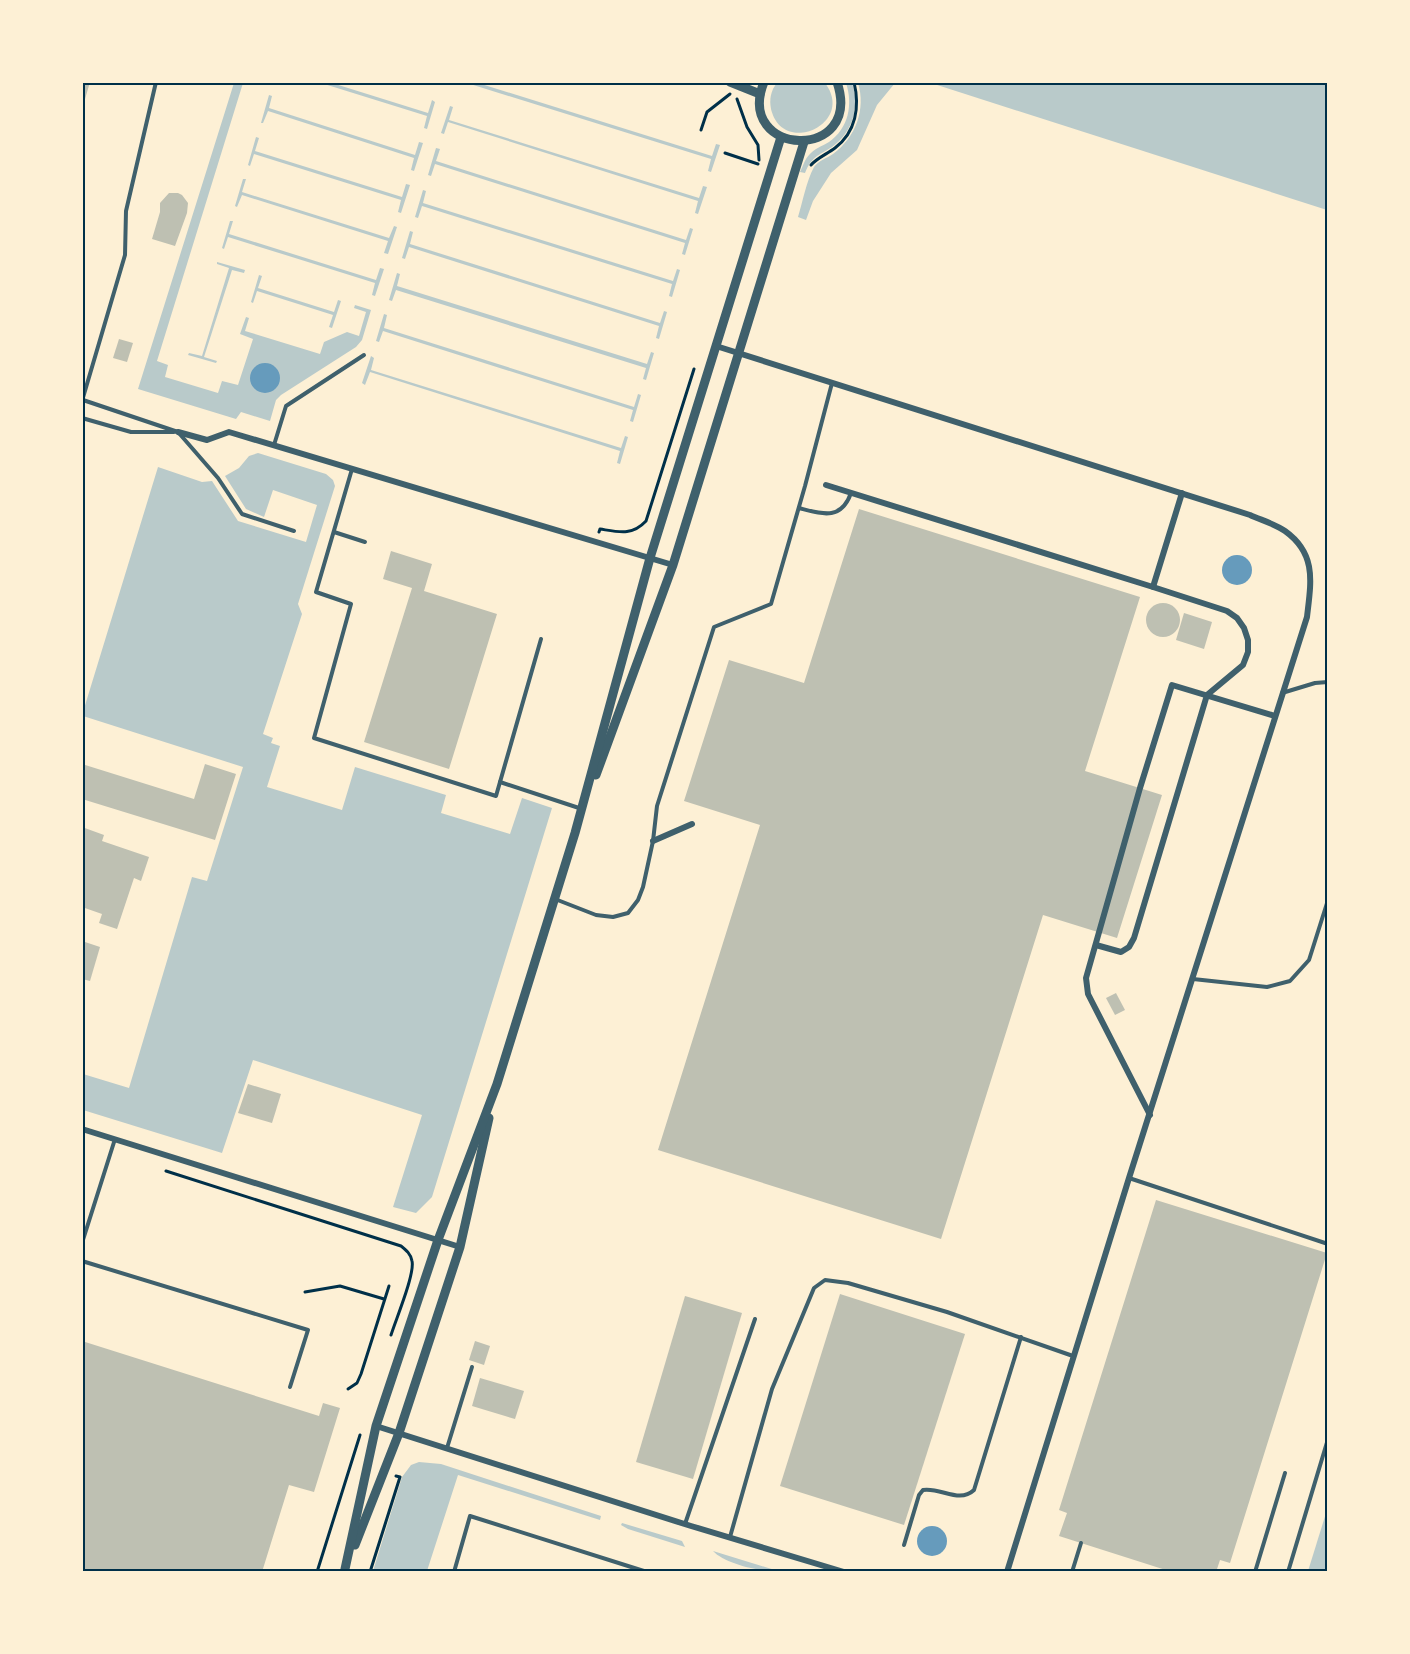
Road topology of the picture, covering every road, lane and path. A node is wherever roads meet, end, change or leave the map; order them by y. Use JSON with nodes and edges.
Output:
{"nodes":[{"id":1,"x":156,"y":82,"type":"edge"},
{"id":2,"x":730,"y":82,"type":"edge"},
{"id":3,"x":764,"y":82,"type":"edge"},
{"id":4,"x":837,"y":82,"type":"edge"},
{"id":5,"x":854,"y":82,"type":"edge"},
{"id":6,"x":760,"y":94,"type":"junction"},
{"id":7,"x":701,"y":130,"type":"dead end"},
{"id":8,"x":781,"y":137,"type":"junction"},
{"id":9,"x":804,"y":142,"type":"junction"},
{"id":10,"x":725,"y":153,"type":"dead end"},
{"id":11,"x":808,"y":170,"type":"dead end"},
{"id":12,"x":716,"y":346,"type":"junction"},
{"id":13,"x":738,"y":353,"type":"junction"},
{"id":14,"x":364,"y":355,"type":"dead end"},
{"id":15,"x":695,"y":364,"type":"dead end"},
{"id":16,"x":832,"y":382,"type":"junction"},
{"id":17,"x":83,"y":401,"type":"edge"},
{"id":18,"x":82,"y":418,"type":"edge"},
{"id":19,"x":178,"y":432,"type":"junction"},
{"id":20,"x":274,"y":446,"type":"junction"},
{"id":21,"x":352,"y":469,"type":"junction"},
{"id":22,"x":826,"y":485,"type":"dead end"},
{"id":23,"x":851,"y":493,"type":"junction"},
{"id":24,"x":1182,"y":493,"type":"junction"},
{"id":25,"x":799,"y":508,"type":"junction"},
{"id":26,"x":294,"y":531,"type":"dead end"},
{"id":27,"x":334,"y":532,"type":"junction"},
{"id":28,"x":365,"y":542,"type":"dead end"},
{"id":29,"x":596,"y":542,"type":"junction"},
{"id":30,"x":650,"y":558,"type":"junction"},
{"id":31,"x":673,"y":565,"type":"junction"},
{"id":32,"x":1153,"y":587,"type":"junction"},
{"id":33,"x":541,"y":639,"type":"dead end"},
{"id":34,"x":1328,"y":682,"type":"edge"},
{"id":35,"x":1282,"y":693,"type":"junction"},
{"id":36,"x":1207,"y":695,"type":"junction"},
{"id":37,"x":1275,"y":716,"type":"junction"},
{"id":38,"x":500,"y":783,"type":"junction"},
{"id":39,"x":582,"y":809,"type":"junction"},
{"id":40,"x":693,"y":824,"type":"dead end"},
{"id":41,"x":575,"y":833,"type":"junction"},
{"id":42,"x":652,"y":841,"type":"junction"},
{"id":43,"x":555,"y":899,"type":"junction"},
{"id":44,"x":1328,"y":900,"type":"edge"},
{"id":45,"x":1096,"y":945,"type":"junction"},
{"id":46,"x":1192,"y":979,"type":"junction"},
{"id":47,"x":497,"y":1084,"type":"junction"},
{"id":48,"x":1150,"y":1115,"type":"junction"},
{"id":49,"x":82,"y":1129,"type":"edge"},
{"id":50,"x":115,"y":1138,"type":"junction"},
{"id":51,"x":166,"y":1172,"type":"dead end"},
{"id":52,"x":1129,"y":1178,"type":"junction"},
{"id":53,"x":438,"y":1240,"type":"junction"},
{"id":54,"x":82,"y":1243,"type":"edge"},
{"id":55,"x":1328,"y":1244,"type":"edge"},
{"id":56,"x":460,"y":1247,"type":"junction"},
{"id":57,"x":82,"y":1261,"type":"edge"},
{"id":58,"x":389,"y":1286,"type":"dead end"},
{"id":59,"x":407,"y":1286,"type":"dead end"},
{"id":60,"x":305,"y":1292,"type":"dead end"},
{"id":61,"x":384,"y":1299,"type":"junction"},
{"id":62,"x":755,"y":1319,"type":"dead end"},
{"id":63,"x":1021,"y":1337,"type":"junction"},
{"id":64,"x":1073,"y":1356,"type":"junction"},
{"id":65,"x":472,"y":1367,"type":"dead end"},
{"id":66,"x":290,"y":1387,"type":"dead end"},
{"id":67,"x":348,"y":1389,"type":"dead end"},
{"id":68,"x":376,"y":1426,"type":"junction"},
{"id":69,"x":399,"y":1433,"type":"junction"},
{"id":70,"x":1328,"y":1439,"type":"edge"},
{"id":71,"x":447,"y":1448,"type":"junction"},
{"id":72,"x":1285,"y":1473,"type":"dead end"},
{"id":73,"x":400,"y":1477,"type":"dead end"},
{"id":74,"x":685,"y":1524,"type":"junction"},
{"id":75,"x":730,"y":1537,"type":"junction"},
{"id":76,"x":1081,"y":1543,"type":"dead end"},
{"id":77,"x":904,"y":1545,"type":"dead end"},
{"id":78,"x":345,"y":1570,"type":"edge"},
{"id":79,"x":370,"y":1572,"type":"edge"},
{"id":80,"x":454,"y":1572,"type":"edge"},
{"id":81,"x":647,"y":1572,"type":"edge"},
{"id":82,"x":844,"y":1572,"type":"edge"},
{"id":83,"x":1006,"y":1572,"type":"edge"},
{"id":84,"x":1072,"y":1572,"type":"edge"},
{"id":85,"x":1255,"y":1572,"type":"edge"},
{"id":86,"x":1288,"y":1572,"type":"edge"}],
"edges":[{"from":1,"to":17,"type":"lane"},
{"from":2,"to":6,"type":"street"},
{"from":3,"to":6,"type":"street"},
{"from":4,"to":9,"type":"street"},
{"from":5,"to":11,"type":"path"},
{"from":6,"to":8,"type":"street"},
{"from":7,"to":10,"type":"path"},
{"from":8,"to":9,"type":"street"},
{"from":8,"to":12,"type":"street"},
{"from":9,"to":13,"type":"street"},
{"from":12,"to":13,"type":"street"},
{"from":12,"to":30,"type":"street"},
{"from":13,"to":16,"type":"street"},
{"from":13,"to":31,"type":"street"},
{"from":14,"to":20,"type":"lane"},
{"from":15,"to":29,"type":"path"},
{"from":16,"to":24,"type":"street"},
{"from":16,"to":25,"type":"lane"},
{"from":17,"to":19,"type":"lane"},
{"from":18,"to":19,"type":"lane"},
{"from":19,"to":20,"type":"street"},
{"from":19,"to":26,"type":"lane"},
{"from":20,"to":21,"type":"street"},
{"from":21,"to":27,"type":"lane"},
{"from":21,"to":29,"type":"street"},
{"from":22,"to":23,"type":"street"},
{"from":23,"to":25,"type":"lane"},
{"from":23,"to":32,"type":"street"},
{"from":24,"to":32,"type":"street"},
{"from":24,"to":35,"type":"street"},
{"from":25,"to":42,"type":"lane"},
{"from":27,"to":28,"type":"lane"},
{"from":27,"to":38,"type":"lane"},
{"from":29,"to":30,"type":"street"},
{"from":30,"to":31,"type":"street"},
{"from":30,"to":39,"type":"street"},
{"from":31,"to":41,"type":"street"},
{"from":32,"to":36,"type":"street"},
{"from":33,"to":38,"type":"lane"},
{"from":34,"to":35,"type":"lane"},
{"from":35,"to":37,"type":"street"},
{"from":36,"to":37,"type":"street"},
{"from":36,"to":45,"type":"street"},
{"from":36,"to":45,"type":"street"},
{"from":37,"to":46,"type":"street"},
{"from":38,"to":39,"type":"lane"},
{"from":39,"to":41,"type":"street"},
{"from":40,"to":42,"type":"street"},
{"from":41,"to":43,"type":"street"},
{"from":42,"to":43,"type":"lane"},
{"from":43,"to":47,"type":"street"},
{"from":44,"to":46,"type":"lane"},
{"from":45,"to":48,"type":"street"},
{"from":46,"to":48,"type":"street"},
{"from":47,"to":53,"type":"street"},
{"from":47,"to":56,"type":"street"},
{"from":48,"to":52,"type":"street"},
{"from":49,"to":50,"type":"street"},
{"from":50,"to":53,"type":"street"},
{"from":50,"to":54,"type":"lane"},
{"from":51,"to":59,"type":"path"},
{"from":52,"to":55,"type":"lane"},
{"from":52,"to":64,"type":"street"},
{"from":53,"to":56,"type":"street"},
{"from":53,"to":68,"type":"street"},
{"from":56,"to":69,"type":"street"},
{"from":57,"to":66,"type":"lane"},
{"from":58,"to":61,"type":"path"},
{"from":60,"to":61,"type":"path"},
{"from":61,"to":67,"type":"path"},
{"from":62,"to":74,"type":"lane"},
{"from":63,"to":64,"type":"lane"},
{"from":63,"to":75,"type":"lane"},
{"from":63,"to":77,"type":"lane"},
{"from":64,"to":83,"type":"street"},
{"from":65,"to":71,"type":"lane"},
{"from":68,"to":69,"type":"street"},
{"from":68,"to":78,"type":"street"},
{"from":69,"to":71,"type":"street"},
{"from":69,"to":78,"type":"street"},
{"from":70,"to":86,"type":"lane"},
{"from":71,"to":74,"type":"street"},
{"from":72,"to":85,"type":"lane"},
{"from":73,"to":79,"type":"path"},
{"from":74,"to":75,"type":"street"},
{"from":75,"to":82,"type":"street"},
{"from":76,"to":84,"type":"lane"},
{"from":80,"to":81,"type":"lane"}]}
